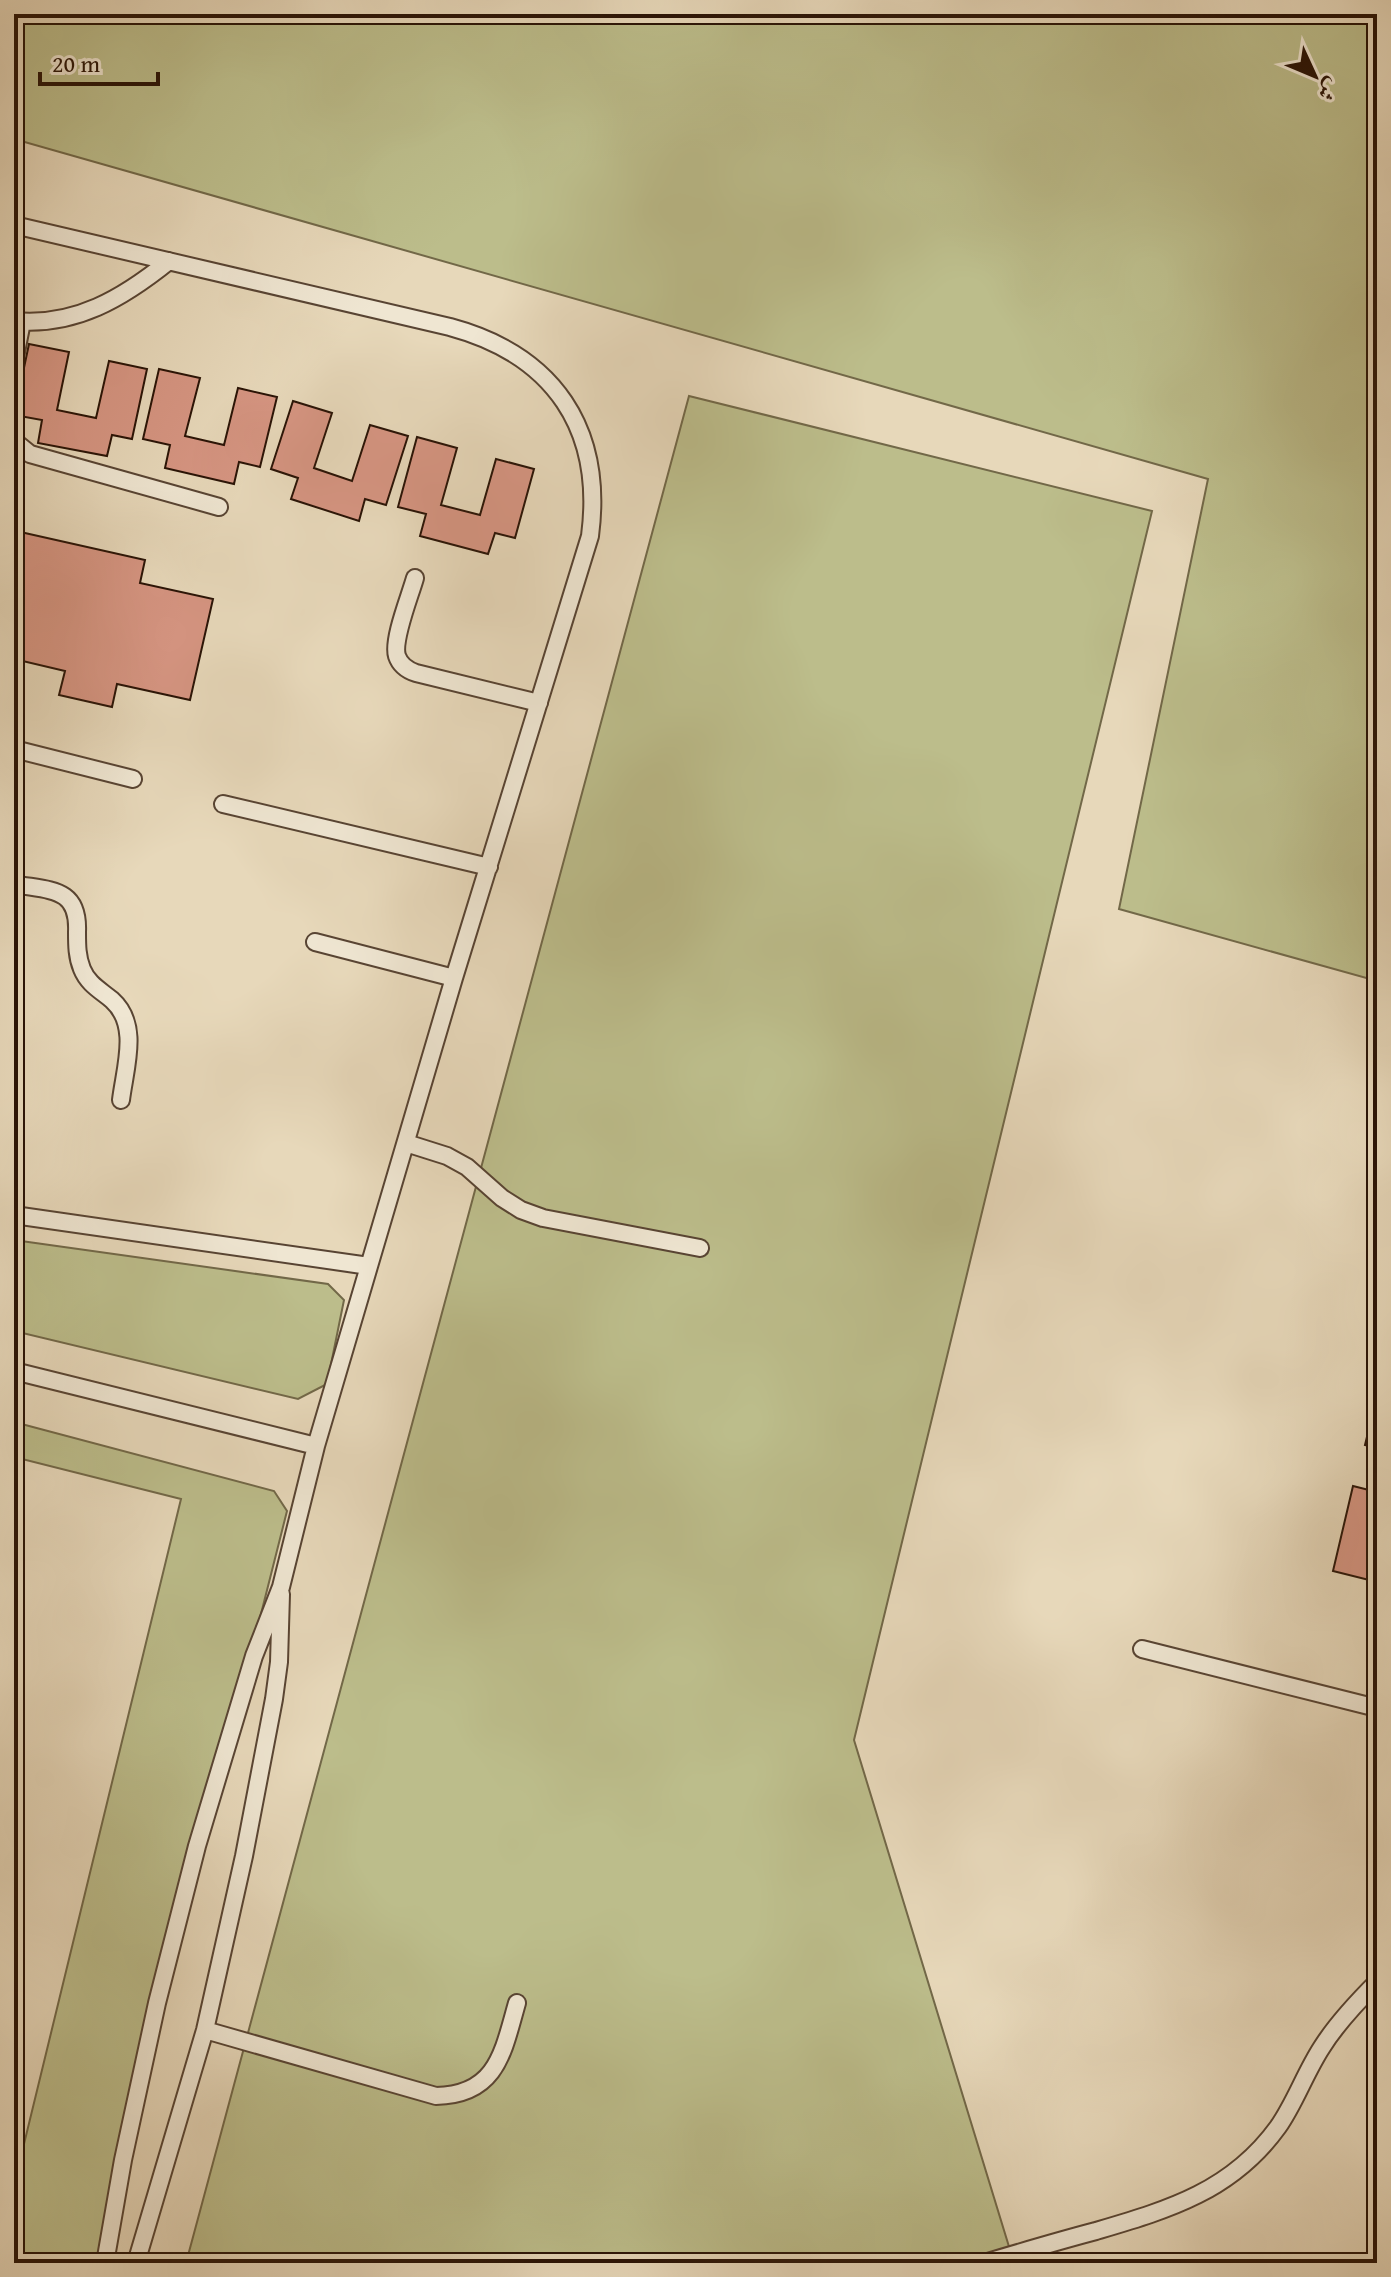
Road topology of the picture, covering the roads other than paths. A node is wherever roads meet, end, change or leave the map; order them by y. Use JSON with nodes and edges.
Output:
{"nodes":[{"id":1,"x":14,"y":225,"type":"edge"},
{"id":2,"x":169,"y":261,"type":"junction"},
{"id":3,"x":18,"y":322,"type":"edge"},
{"id":4,"x":14,"y":362,"type":"edge"},
{"id":5,"x":14,"y":441,"type":"edge"},
{"id":6,"x":219,"y":507,"type":"dead end"},
{"id":7,"x":415,"y":578,"type":"dead end"},
{"id":8,"x":539,"y":703,"type":"junction"},
{"id":9,"x":14,"y":749,"type":"edge"},
{"id":10,"x":133,"y":779,"type":"dead end"},
{"id":11,"x":223,"y":804,"type":"dead end"},
{"id":12,"x":489,"y":867,"type":"junction"},
{"id":13,"x":14,"y":884,"type":"edge"},
{"id":14,"x":315,"y":942,"type":"dead end"},
{"id":15,"x":454,"y":978,"type":"junction"},
{"id":16,"x":121,"y":1100,"type":"dead end"},
{"id":17,"x":406,"y":1143,"type":"junction"},
{"id":18,"x":14,"y":1215,"type":"edge"},
{"id":19,"x":700,"y":1248,"type":"dead end"},
{"id":20,"x":369,"y":1266,"type":"junction"},
{"id":21,"x":14,"y":1371,"type":"edge"},
{"id":22,"x":316,"y":1446,"type":"junction"},
{"id":23,"x":281,"y":1587,"type":"junction"},
{"id":24,"x":1142,"y":1649,"type":"dead end"},
{"id":25,"x":1377,"y":1708,"type":"edge"},
{"id":26,"x":1377,"y":1982,"type":"edge"},
{"id":27,"x":517,"y":2003,"type":"dead end"},
{"id":28,"x":205,"y":2030,"type":"junction"},
{"id":29,"x":105,"y":2263,"type":"edge"},
{"id":30,"x":136,"y":2263,"type":"edge"},
{"id":31,"x":984,"y":2263,"type":"edge"}],
"edges":[{"from":1,"to":2,"type":"lane"},
{"from":2,"to":3,"type":"lane"},
{"from":2,"to":8,"type":"lane"},
{"from":3,"to":4,"type":"lane"},
{"from":5,"to":6,"type":"lane"},
{"from":7,"to":8,"type":"lane"},
{"from":8,"to":12,"type":"lane"},
{"from":9,"to":10,"type":"lane"},
{"from":11,"to":12,"type":"lane"},
{"from":12,"to":15,"type":"lane"},
{"from":13,"to":16,"type":"lane"},
{"from":14,"to":15,"type":"lane"},
{"from":15,"to":17,"type":"lane"},
{"from":17,"to":19,"type":"lane"},
{"from":17,"to":20,"type":"lane"},
{"from":18,"to":20,"type":"lane"},
{"from":20,"to":22,"type":"lane"},
{"from":21,"to":22,"type":"lane"},
{"from":22,"to":23,"type":"lane"},
{"from":23,"to":28,"type":"lane"},
{"from":23,"to":29,"type":"lane"},
{"from":24,"to":25,"type":"lane"},
{"from":26,"to":31,"type":"lane"},
{"from":27,"to":28,"type":"lane"},
{"from":28,"to":30,"type":"lane"}]}
